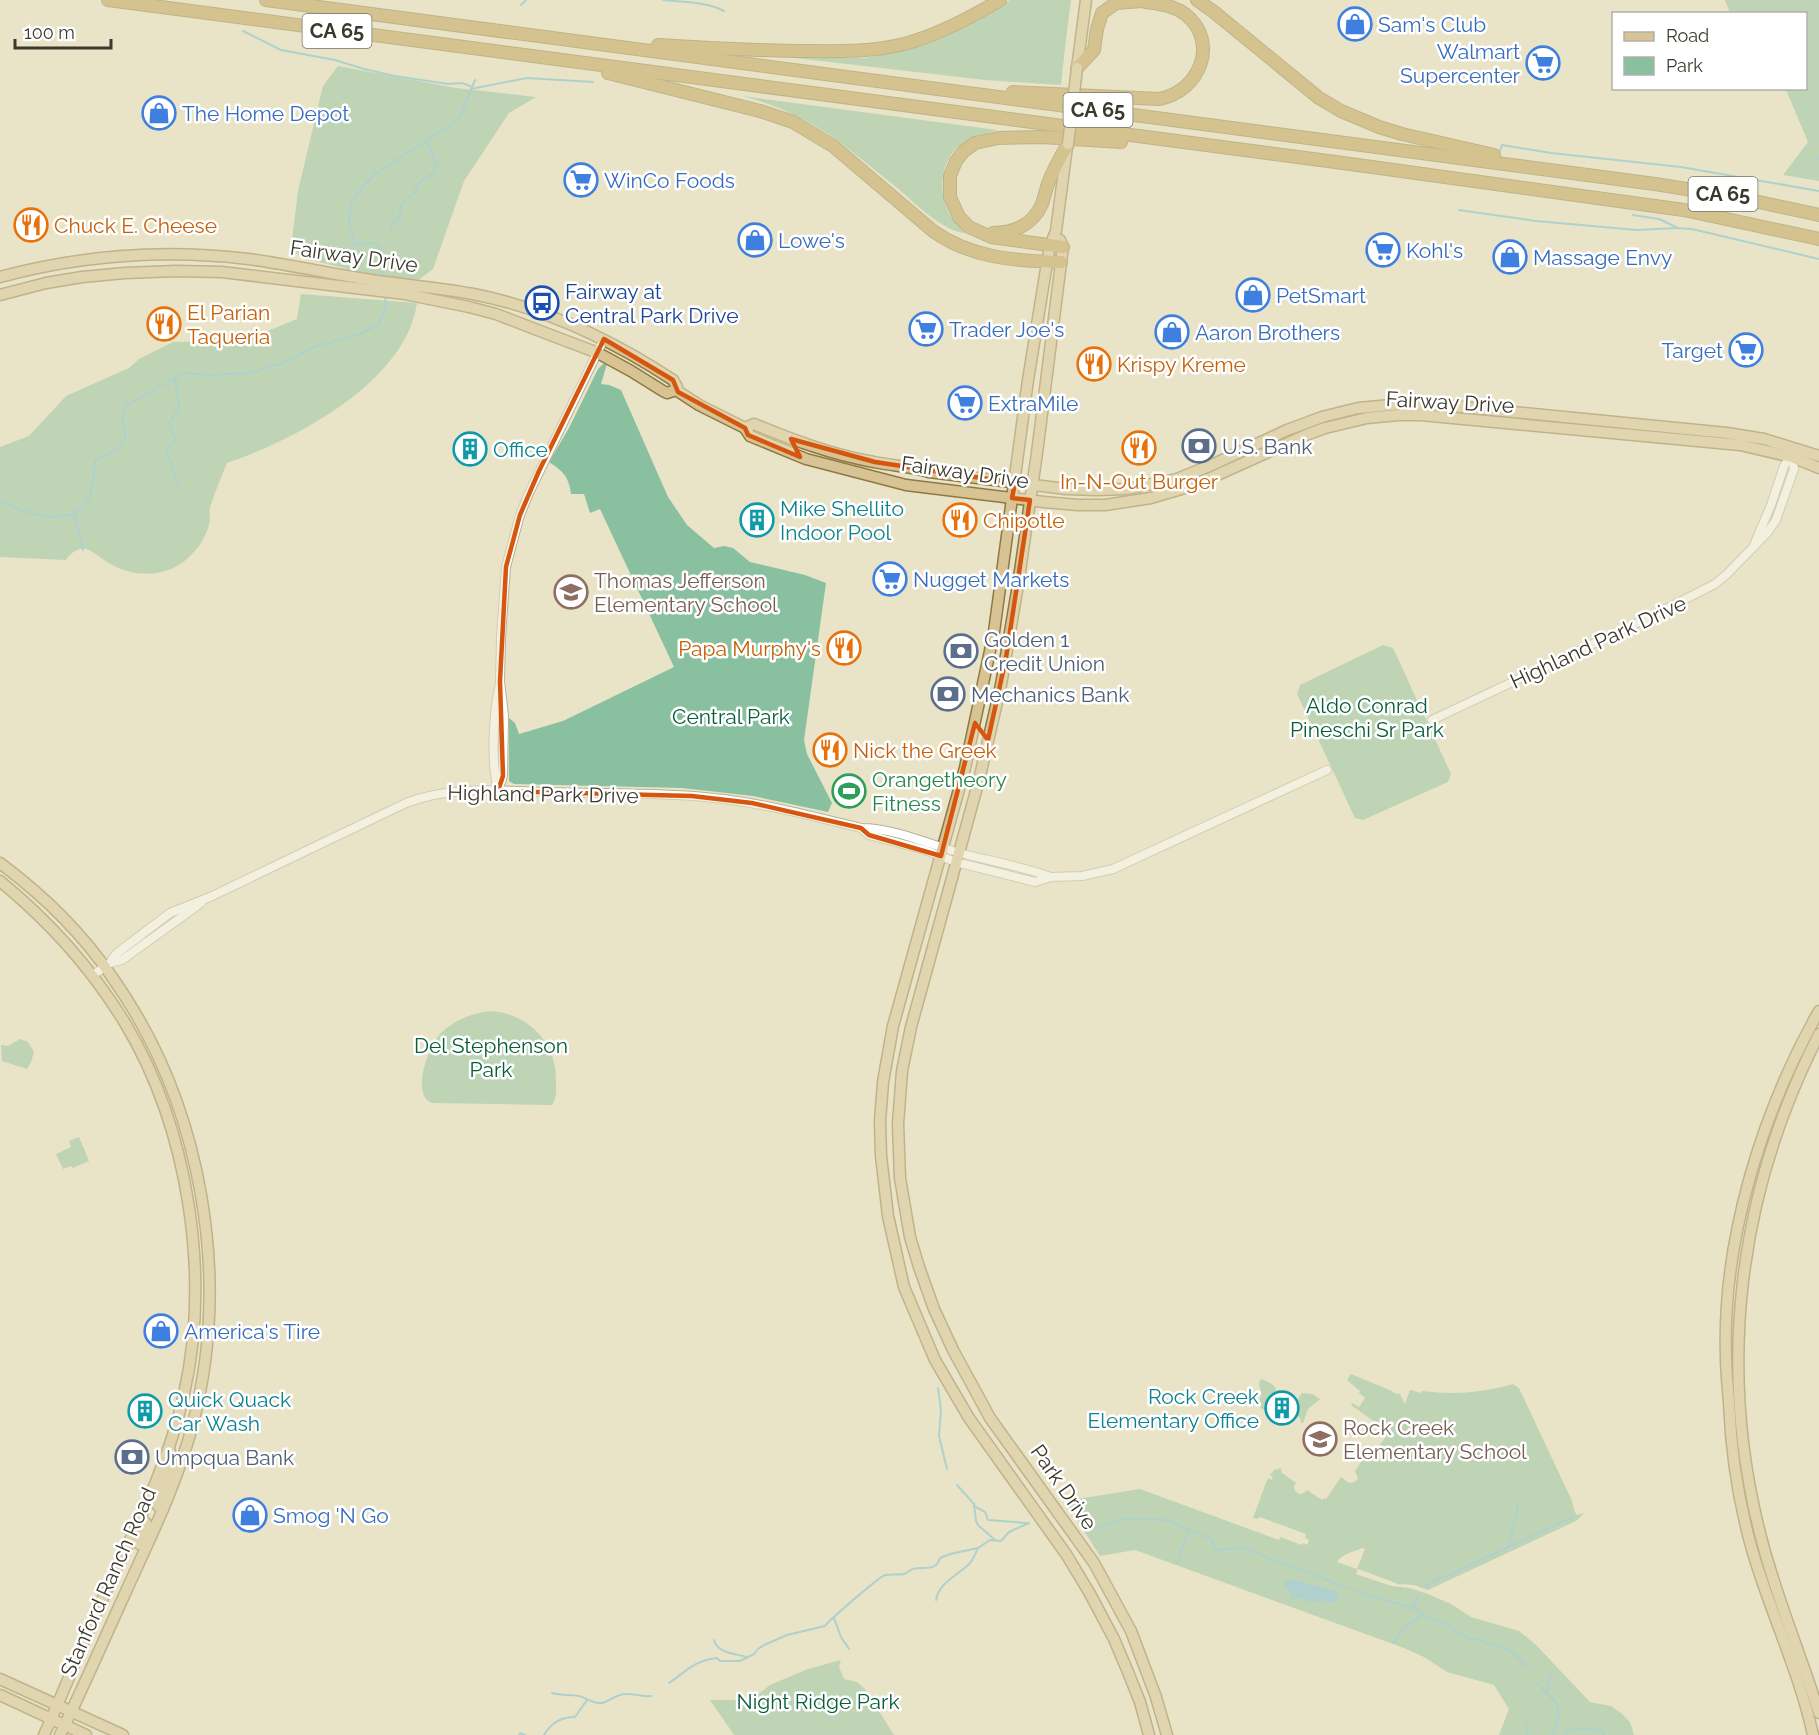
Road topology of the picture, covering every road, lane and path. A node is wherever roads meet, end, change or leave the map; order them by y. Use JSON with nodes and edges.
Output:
{"nodes":[{"id":1,"x":108,"y":0,"type":"edge"},
{"id":2,"x":266,"y":0,"type":"edge"},
{"id":3,"x":990,"y":0,"type":"edge"},
{"id":4,"x":1000,"y":0,"type":"edge"},
{"id":5,"x":1086,"y":0,"type":"edge"},
{"id":6,"x":1197,"y":0,"type":"edge"},
{"id":7,"x":1138,"y":1,"type":"edge"},
{"id":8,"x":960,"y":22,"type":"junction"},
{"id":9,"x":570,"y":41,"type":"junction"},
{"id":10,"x":566,"y":61,"type":"junction"},
{"id":11,"x":1077,"y":68,"type":"junction"},
{"id":12,"x":913,"y":86,"type":"junction"},
{"id":13,"x":1145,"y":138,"type":"junction"},
{"id":14,"x":1068,"y":144,"type":"joint"},
{"id":15,"x":1060,"y":166,"type":"junction"},
{"id":16,"x":1625,"y":180,"type":"junction"},
{"id":17,"x":1819,"y":214,"type":"edge"},
{"id":18,"x":983,"y":234,"type":"junction"},
{"id":19,"x":1819,"y":239,"type":"edge"},
{"id":20,"x":1056,"y":247,"type":"junction"},
{"id":21,"x":1047,"y":262,"type":"junction"},
{"id":22,"x":1060,"y":262,"type":"junction"},
{"id":23,"x":0,"y":277,"type":"edge"},
{"id":24,"x":367,"y":284,"type":"junction"},
{"id":25,"x":405,"y":290,"type":"junction"},
{"id":26,"x":0,"y":295,"type":"edge"},
{"id":27,"x":604,"y":339,"type":"junction"},
{"id":28,"x":598,"y":352,"type":"junction"},
{"id":29,"x":676,"y":390,"type":"junction"},
{"id":30,"x":1669,"y":427,"type":"junction"},
{"id":31,"x":1576,"y":430,"type":"junction"},
{"id":32,"x":747,"y":432,"type":"junction"},
{"id":33,"x":791,"y":439,"type":"junction"},
{"id":34,"x":1793,"y":452,"type":"junction"},
{"id":35,"x":1819,"y":456,"type":"edge"},
{"id":36,"x":830,"y":467,"type":"junction"},
{"id":37,"x":1819,"y":468,"type":"edge"},
{"id":38,"x":1015,"y":483,"type":"junction"},
{"id":39,"x":1032,"y":485,"type":"junction"},
{"id":40,"x":1012,"y":498,"type":"junction"},
{"id":41,"x":1030,"y":500,"type":"junction"},
{"id":42,"x":984,"y":682,"type":"junction"},
{"id":43,"x":1432,"y":720,"type":"dead end"},
{"id":44,"x":988,"y":740,"type":"junction"},
{"id":45,"x":1327,"y":770,"type":"dead end"},
{"id":46,"x":498,"y":791,"type":"junction"},
{"id":47,"x":942,"y":851,"type":"junction"},
{"id":48,"x":957,"y":857,"type":"junction"},
{"id":49,"x":0,"y":863,"type":"edge"},
{"id":50,"x":0,"y":881,"type":"edge"},
{"id":51,"x":107,"y":965,"type":"junction"},
{"id":52,"x":93,"y":975,"type":"junction"},
{"id":53,"x":1819,"y":1011,"type":"edge"},
{"id":54,"x":1819,"y":1034,"type":"edge"},
{"id":55,"x":883,"y":1082,"type":"junction"},
{"id":56,"x":157,"y":1089,"type":"junction"},
{"id":57,"x":899,"y":1102,"type":"junction"},
{"id":58,"x":188,"y":1135,"type":"junction"},
{"id":59,"x":173,"y":1138,"type":"junction"},
{"id":60,"x":195,"y":1164,"type":"junction"},
{"id":61,"x":1751,"y":1196,"type":"junction"},
{"id":62,"x":169,"y":1449,"type":"junction"},
{"id":63,"x":163,"y":1509,"type":"junction"},
{"id":64,"x":140,"y":1518,"type":"junction"},
{"id":65,"x":141,"y":1558,"type":"junction"},
{"id":66,"x":0,"y":1679,"type":"edge"},
{"id":67,"x":0,"y":1695,"type":"edge"},
{"id":68,"x":57,"y":1706,"type":"junction"},
{"id":69,"x":72,"y":1712,"type":"junction"},
{"id":70,"x":1819,"y":1713,"type":"edge"},
{"id":71,"x":51,"y":1719,"type":"junction"},
{"id":72,"x":63,"y":1730,"type":"edge"},
{"id":73,"x":44,"y":1735,"type":"edge"},
{"id":74,"x":86,"y":1735,"type":"edge"},
{"id":75,"x":123,"y":1735,"type":"edge"},
{"id":76,"x":1149,"y":1735,"type":"edge"},
{"id":77,"x":1167,"y":1735,"type":"edge"},
{"id":78,"x":1814,"y":1735,"type":"edge"}],
"edges":[{"from":1,"to":10,"type":"highway","number":"CA 65"},
{"from":2,"to":9,"type":"highway","number":"CA 65"},
{"from":3,"to":8,"type":"highway"},
{"from":4,"to":8,"type":"highway"},
{"from":5,"to":11,"type":"main road"},
{"from":6,"to":16,"type":"highway"},
{"from":7,"to":11,"type":"highway"},
{"from":7,"to":12,"type":"highway"},
{"from":8,"to":9,"type":"highway"},
{"from":9,"to":12,"type":"highway","number":"CA 65"},
{"from":10,"to":13,"type":"highway","number":"CA 65"},
{"from":10,"to":21,"type":"highway"},
{"from":11,"to":14,"type":"main road","bridge":true},
{"from":12,"to":16,"type":"highway","number":"CA 65"},
{"from":13,"to":18,"type":"highway"},
{"from":13,"to":19,"type":"highway","number":"CA 65"},
{"from":14,"to":15,"type":"highway"},
{"from":15,"to":18,"type":"highway"},
{"from":15,"to":20,"type":"main road"},
{"from":16,"to":17,"type":"highway","number":"CA 65"},
{"from":18,"to":20,"type":"highway"},
{"from":20,"to":21,"type":"main road","name":"Park Drive"},
{"from":20,"to":22,"type":"main road"},
{"from":21,"to":22,"type":"highway"},
{"from":21,"to":38,"type":"main road","name":"Park Drive"},
{"from":22,"to":39,"type":"main road"},
{"from":23,"to":24,"type":"main road","name":"Fairway Drive"},
{"from":24,"to":25,"type":"main road","name":"Fairway Drive"},
{"from":24,"to":26,"type":"main road","name":"Fairway Drive"},
{"from":25,"to":27,"type":"main road","name":"Fairway Drive"},
{"from":25,"to":28,"type":"main road","name":"Fairway Drive"},
{"from":27,"to":28,"type":"street"},
{"from":27,"to":29,"type":"main road","name":"Fairway Drive"},
{"from":28,"to":29,"type":"main road","name":"Fairway Drive"},
{"from":28,"to":46,"type":"street"},
{"from":29,"to":32,"type":"main road","name":"Fairway Drive"},
{"from":30,"to":31,"type":"main road"},
{"from":30,"to":34,"type":"main road","name":"Fairway Drive"},
{"from":30,"to":39,"type":"main road","name":"Fairway Drive"},
{"from":31,"to":34,"type":"main road","name":"Fairway Drive"},
{"from":31,"to":41,"type":"main road","name":"Fairway Drive"},
{"from":32,"to":33,"type":"main road","name":"Fairway Drive"},
{"from":32,"to":36,"type":"main road","name":"Fairway Drive"},
{"from":33,"to":36,"type":"main road"},
{"from":33,"to":38,"type":"main road","name":"Fairway Drive"},
{"from":34,"to":35,"type":"main road","name":"Fairway Drive"},
{"from":34,"to":37,"type":"main road","name":"Fairway Drive"},
{"from":34,"to":43,"type":"street","name":"Highland Park Drive"},
{"from":36,"to":40,"type":"main road","name":"Fairway Drive"},
{"from":38,"to":39,"type":"main road","name":"Fairway Drive"},
{"from":38,"to":40,"type":"main road","name":"Park Drive"},
{"from":39,"to":41,"type":"main road"},
{"from":40,"to":41,"type":"main road","name":"Fairway Drive"},
{"from":40,"to":42,"type":"main road","name":"Park Drive"},
{"from":41,"to":44,"type":"main road"},
{"from":42,"to":44,"type":"main road"},
{"from":42,"to":47,"type":"main road","name":"Park Drive"},
{"from":44,"to":48,"type":"main road","name":"Park Drive"},
{"from":45,"to":48,"type":"street","name":"Highland Park Drive"},
{"from":46,"to":47,"type":"street","name":"Highland Park Drive"},
{"from":46,"to":51,"type":"street","name":"Highland Park Drive"},
{"from":47,"to":48,"type":"street","name":"Highland Park Drive"},
{"from":47,"to":55,"type":"main road","name":"Park Drive"},
{"from":48,"to":57,"type":"main road","name":"Park Drive"},
{"from":49,"to":51,"type":"main road","name":"Stanford Ranch Road"},
{"from":50,"to":52,"type":"main road","name":"Stanford Ranch Road"},
{"from":51,"to":52,"type":"street","name":"Highland Park Drive"},
{"from":51,"to":58,"type":"main road","name":"Stanford Ranch Road"},
{"from":52,"to":56,"type":"main road","name":"Stanford Ranch Road"},
{"from":53,"to":61,"type":"main road"},
{"from":54,"to":61,"type":"main road"},
{"from":55,"to":57,"type":"main road"},
{"from":55,"to":76,"type":"main road","name":"Park Drive"},
{"from":56,"to":58,"type":"main road"},
{"from":56,"to":59,"type":"main road","name":"Stanford Ranch Road"},
{"from":57,"to":77,"type":"main road","name":"Park Drive"},
{"from":58,"to":60,"type":"main road","name":"Stanford Ranch Road"},
{"from":59,"to":60,"type":"main road"},
{"from":59,"to":62,"type":"main road","name":"Stanford Ranch Road"},
{"from":60,"to":63,"type":"main road","name":"Stanford Ranch Road"},
{"from":61,"to":70,"type":"main road"},
{"from":61,"to":78,"type":"main road"},
{"from":62,"to":63,"type":"main road"},
{"from":62,"to":64,"type":"main road","name":"Stanford Ranch Road"},
{"from":63,"to":65,"type":"main road","name":"Stanford Ranch Road"},
{"from":64,"to":65,"type":"main road"},
{"from":64,"to":68,"type":"main road","name":"Stanford Ranch Road"},
{"from":65,"to":69,"type":"main road","name":"Stanford Ranch Road"},
{"from":66,"to":68,"type":"main road"},
{"from":67,"to":71,"type":"main road"},
{"from":68,"to":69,"type":"main road"},
{"from":68,"to":71,"type":"main road","name":"Stanford Ranch Road"},
{"from":69,"to":72,"type":"main road","name":"Stanford Ranch Road"},
{"from":69,"to":75,"type":"main road"},
{"from":71,"to":72,"type":"main road"},
{"from":71,"to":73,"type":"main road","name":"Stanford Ranch Road"},
{"from":72,"to":74,"type":"main road"}]}
